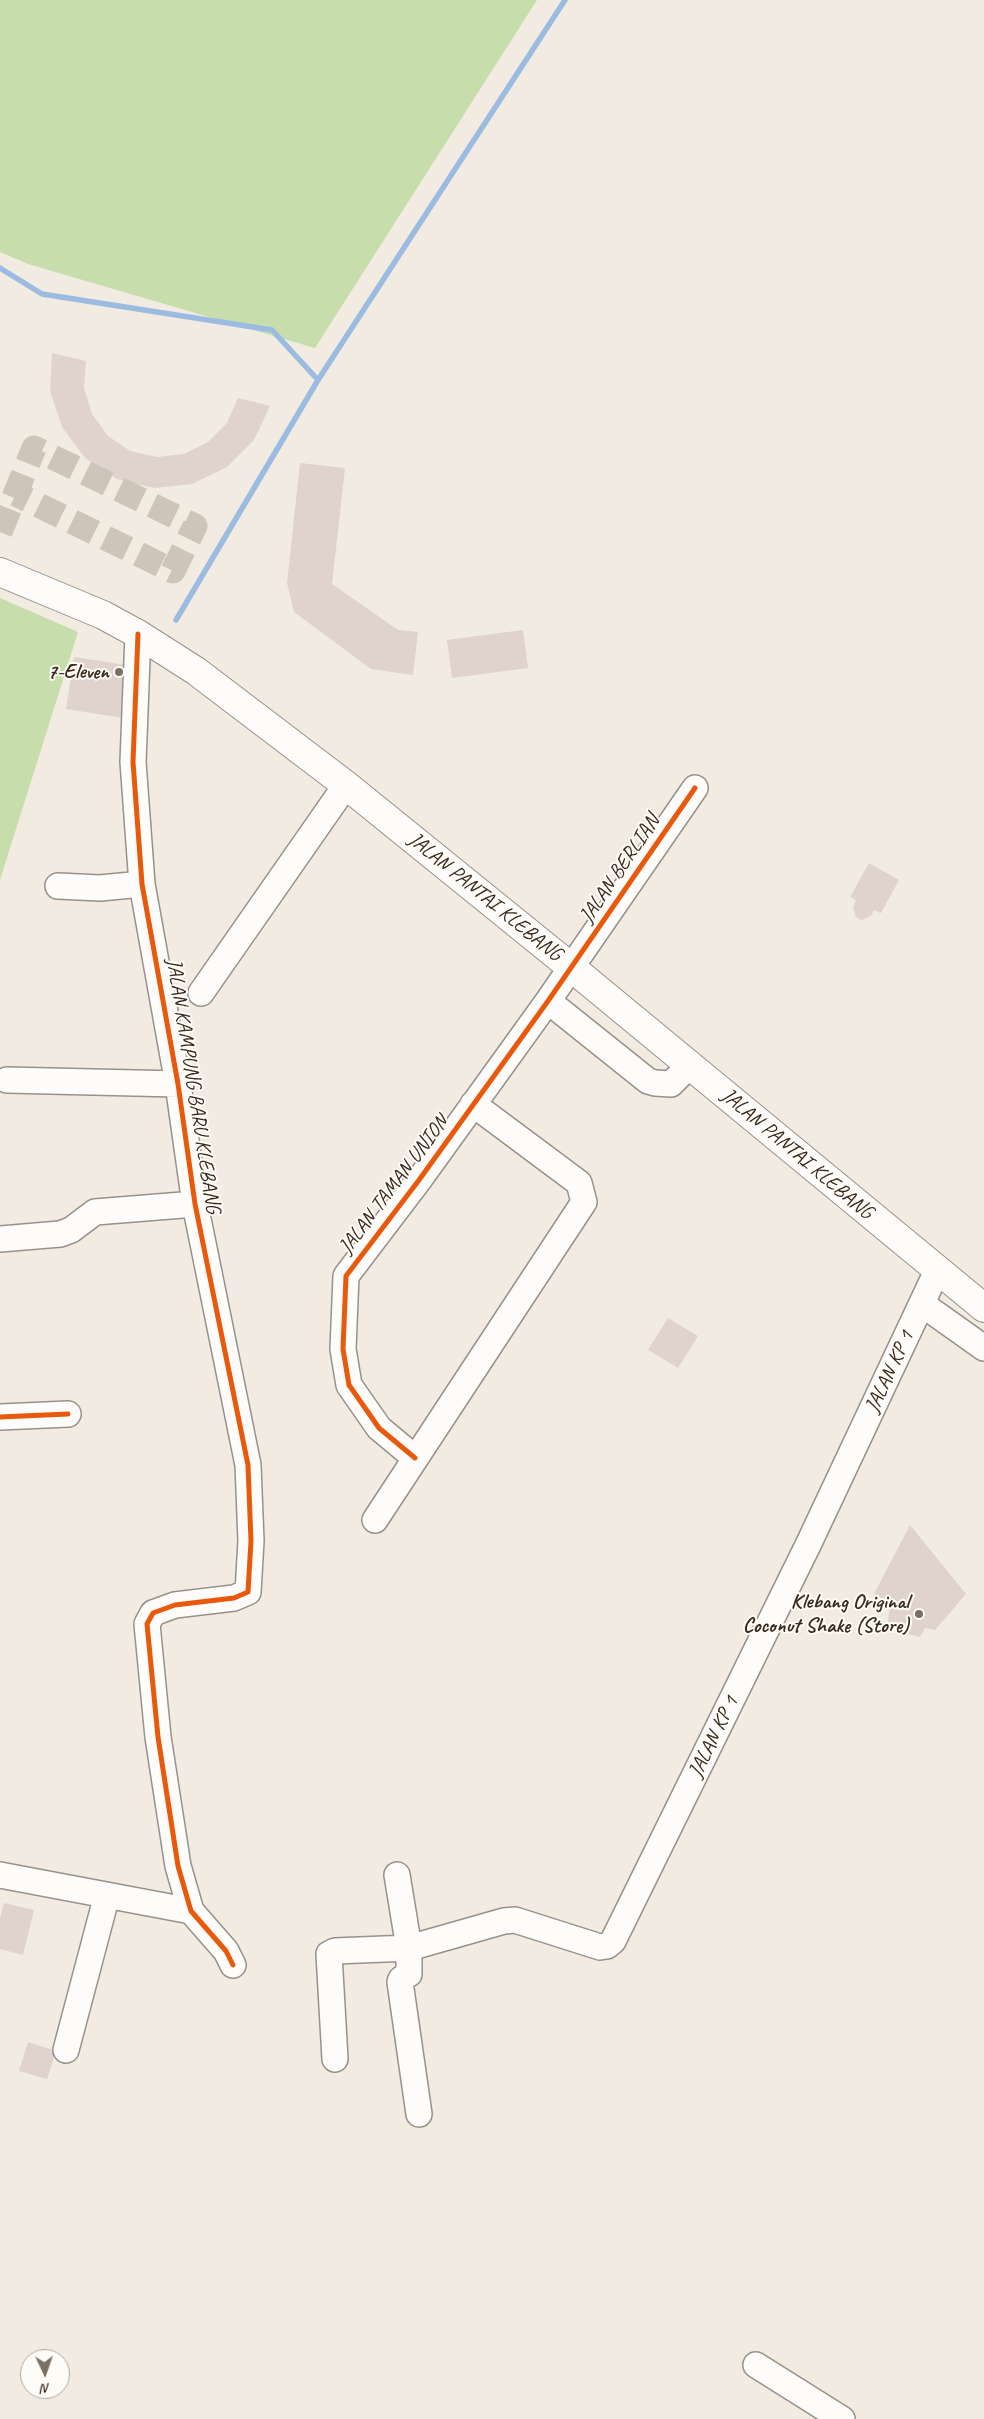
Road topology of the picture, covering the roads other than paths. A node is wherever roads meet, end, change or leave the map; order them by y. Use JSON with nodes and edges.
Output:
{"nodes":[{"id":1,"x":0,"y":572,"type":"edge"},
{"id":2,"x":138,"y":634,"type":"junction"},
{"id":3,"x":346,"y":785,"type":"junction"},
{"id":4,"x":695,"y":788,"type":"dead end"},
{"id":5,"x":142,"y":884,"type":"junction"},
{"id":6,"x":58,"y":886,"type":"dead end"},
{"id":7,"x":572,"y":968,"type":"junction"},
{"id":8,"x":201,"y":993,"type":"dead end"},
{"id":9,"x":548,"y":1002,"type":"junction"},
{"id":10,"x":690,"y":1065,"type":"junction"},
{"id":11,"x":7,"y":1080,"type":"dead end"},
{"id":12,"x":178,"y":1084,"type":"junction"},
{"id":13,"x":473,"y":1104,"type":"junction"},
{"id":14,"x":195,"y":1204,"type":"junction"},
{"id":15,"x":0,"y":1239,"type":"edge"},
{"id":16,"x":937,"y":1271,"type":"junction"},
{"id":17,"x":922,"y":1304,"type":"junction"},
{"id":18,"x":984,"y":1308,"type":"edge"},
{"id":19,"x":984,"y":1348,"type":"edge"},
{"id":20,"x":68,"y":1414,"type":"dead end"},
{"id":21,"x":0,"y":1417,"type":"edge"},
{"id":22,"x":414,"y":1458,"type":"junction"},
{"id":23,"x":375,"y":1520,"type":"dead end"},
{"id":24,"x":0,"y":1875,"type":"edge"},
{"id":25,"x":397,"y":1875,"type":"dead end"},
{"id":26,"x":107,"y":1895,"type":"junction"},
{"id":27,"x":191,"y":1911,"type":"junction"},
{"id":28,"x":409,"y":1948,"type":"junction"},
{"id":29,"x":233,"y":1966,"type":"dead end"},
{"id":30,"x":66,"y":2050,"type":"dead end"},
{"id":31,"x":335,"y":2059,"type":"dead end"},
{"id":32,"x":419,"y":2114,"type":"dead end"},
{"id":33,"x":756,"y":2365,"type":"dead end"},
{"id":34,"x":842,"y":2419,"type":"edge"}],
"edges":[{"from":1,"to":2,"type":"highway","name":"JALAN PANTAI KLEBANG"},
{"from":2,"to":3,"type":"highway","name":"JALAN PANTAI KLEBANG"},
{"from":2,"to":5,"type":"street","name":"JALAN KAMPUNG BARU KLEBANG"},
{"from":3,"to":7,"type":"highway","name":"JALAN PANTAI KLEBANG"},
{"from":3,"to":8,"type":"street"},
{"from":4,"to":7,"type":"street","name":"JALAN BERLIAN"},
{"from":5,"to":6,"type":"street"},
{"from":5,"to":12,"type":"street","name":"JALAN KAMPUNG BARU KLEBANG"},
{"from":7,"to":9,"type":"street","name":"JALAN TAMAN UNION"},
{"from":7,"to":10,"type":"highway","name":"JALAN PANTAI KLEBANG"},
{"from":9,"to":10,"type":"street"},
{"from":9,"to":13,"type":"street","name":"JALAN TAMAN UNION"},
{"from":10,"to":16,"type":"highway","name":"JALAN PANTAI KLEBANG"},
{"from":11,"to":12,"type":"street"},
{"from":12,"to":14,"type":"street","name":"JALAN KAMPUNG BARU KLEBANG"},
{"from":13,"to":22,"type":"street","name":"JALAN TAMAN UNION"},
{"from":13,"to":22,"type":"street"},
{"from":14,"to":15,"type":"street"},
{"from":14,"to":27,"type":"street","name":"JALAN KAMPUNG BARU KLEBANG"},
{"from":16,"to":17,"type":"street","name":"JALAN KP 1"},
{"from":16,"to":18,"type":"highway","name":"JALAN PANTAI KLEBANG"},
{"from":17,"to":19,"type":"street"},
{"from":17,"to":28,"type":"street","name":"JALAN KP 1"},
{"from":20,"to":21,"type":"street"},
{"from":22,"to":23,"type":"street"},
{"from":24,"to":26,"type":"street"},
{"from":25,"to":28,"type":"street"},
{"from":26,"to":27,"type":"street"},
{"from":26,"to":30,"type":"street"},
{"from":27,"to":29,"type":"street"},
{"from":28,"to":31,"type":"street","name":"JALAN KP 1"},
{"from":28,"to":32,"type":"street"},
{"from":33,"to":34,"type":"street"}]}
